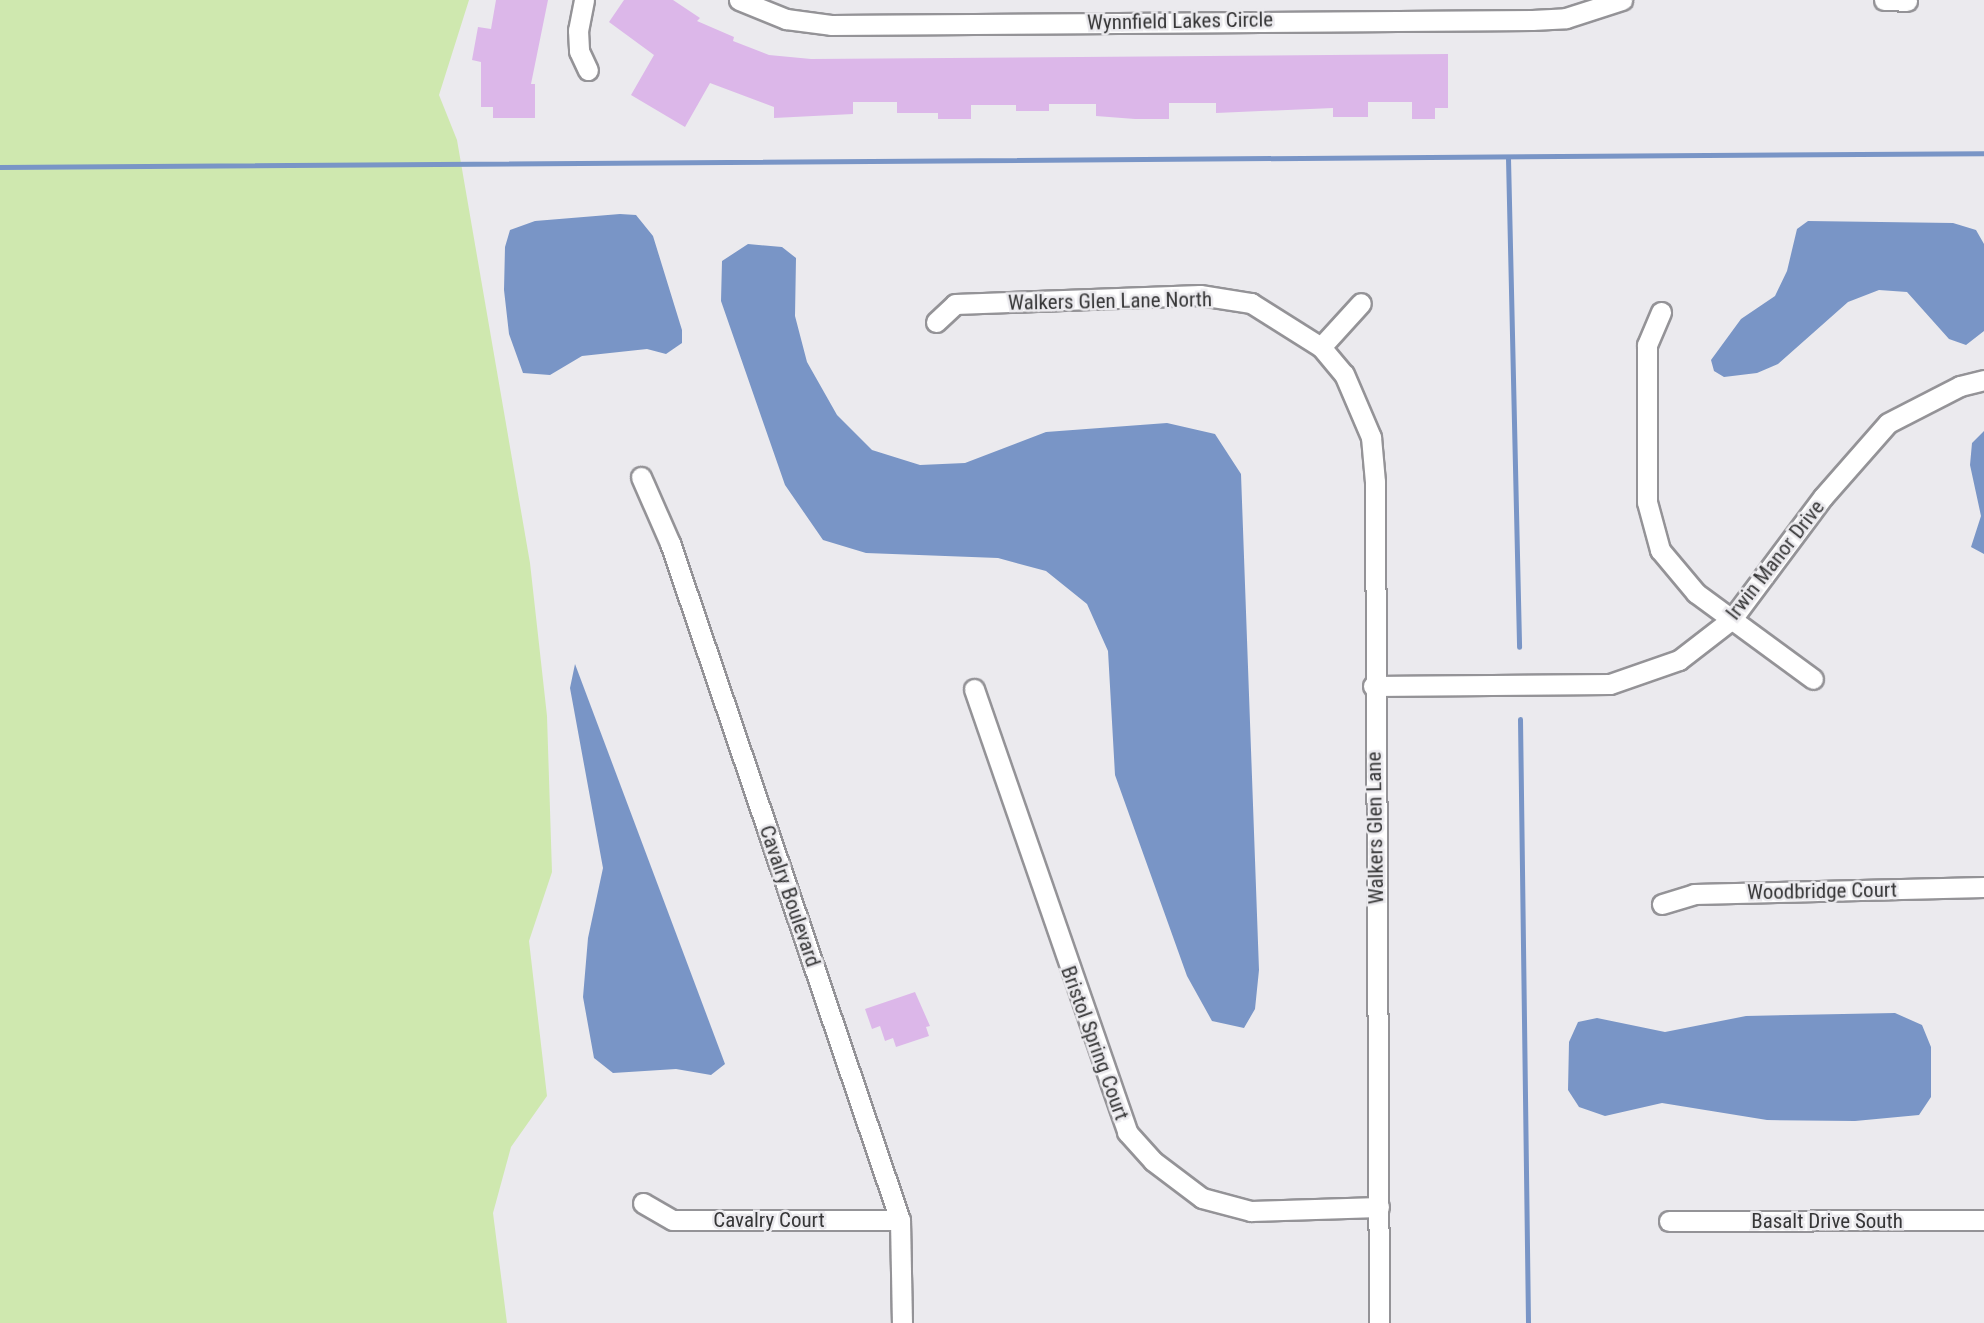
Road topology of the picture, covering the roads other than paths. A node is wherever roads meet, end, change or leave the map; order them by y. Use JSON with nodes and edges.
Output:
{"nodes":[{"id":1,"x":584,"y":0,"type":"edge"},
{"id":2,"x":739,"y":0,"type":"edge"},
{"id":3,"x":1622,"y":0,"type":"edge"},
{"id":4,"x":1884,"y":0,"type":"edge"},
{"id":5,"x":1908,"y":1,"type":"edge"},
{"id":6,"x":1322,"y":9,"type":"edge"},
{"id":7,"x":588,"y":70,"type":"dead end"},
{"id":8,"x":1361,"y":303,"type":"dead end"},
{"id":9,"x":1661,"y":312,"type":"dead end"},
{"id":10,"x":936,"y":322,"type":"dead end"},
{"id":11,"x":1321,"y":347,"type":"junction"},
{"id":12,"x":1984,"y":380,"type":"edge"},
{"id":13,"x":641,"y":477,"type":"dead end"},
{"id":14,"x":1732,"y":619,"type":"junction"},
{"id":15,"x":1813,"y":679,"type":"dead end"},
{"id":16,"x":1373,"y":686,"type":"junction"},
{"id":17,"x":974,"y":689,"type":"dead end"},
{"id":18,"x":1984,"y":887,"type":"edge"},
{"id":19,"x":1662,"y":904,"type":"dead end"},
{"id":20,"x":643,"y":1203,"type":"dead end"},
{"id":21,"x":1379,"y":1208,"type":"junction"},
{"id":22,"x":900,"y":1220,"type":"junction"},
{"id":23,"x":1984,"y":1220,"type":"edge"},
{"id":24,"x":1669,"y":1221,"type":"dead end"},
{"id":25,"x":902,"y":1323,"type":"edge"},
{"id":26,"x":1379,"y":1323,"type":"edge"}],
"edges":[{"from":1,"to":7,"type":"street"},
{"from":2,"to":6,"type":"street","name":"Wynnfield Lakes Circle"},
{"from":3,"to":6,"type":"street","name":"Wynnfield Lakes Circle"},
{"from":4,"to":5,"type":"street"},
{"from":8,"to":11,"type":"street"},
{"from":9,"to":14,"type":"street"},
{"from":10,"to":11,"type":"street","name":"Walkers Glen Lane North"},
{"from":11,"to":16,"type":"street","name":"Walkers Glen Lane"},
{"from":12,"to":14,"type":"street","name":"Irwin Manor Drive"},
{"from":13,"to":22,"type":"street","name":"Cavalry Boulevard"},
{"from":14,"to":15,"type":"street"},
{"from":14,"to":16,"type":"street","name":"Irwin Manor Drive"},
{"from":16,"to":21,"type":"street","name":"Walkers Glen Lane"},
{"from":17,"to":21,"type":"street","name":"Bristol Spring Court"},
{"from":18,"to":19,"type":"street","name":"Woodbridge Court"},
{"from":20,"to":22,"type":"street","name":"Cavalry Court"},
{"from":21,"to":26,"type":"street","name":"Walkers Glen Lane"},
{"from":22,"to":25,"type":"street","name":"Cavalry Boulevard"},
{"from":23,"to":24,"type":"street","name":"Basalt Drive South"}]}
